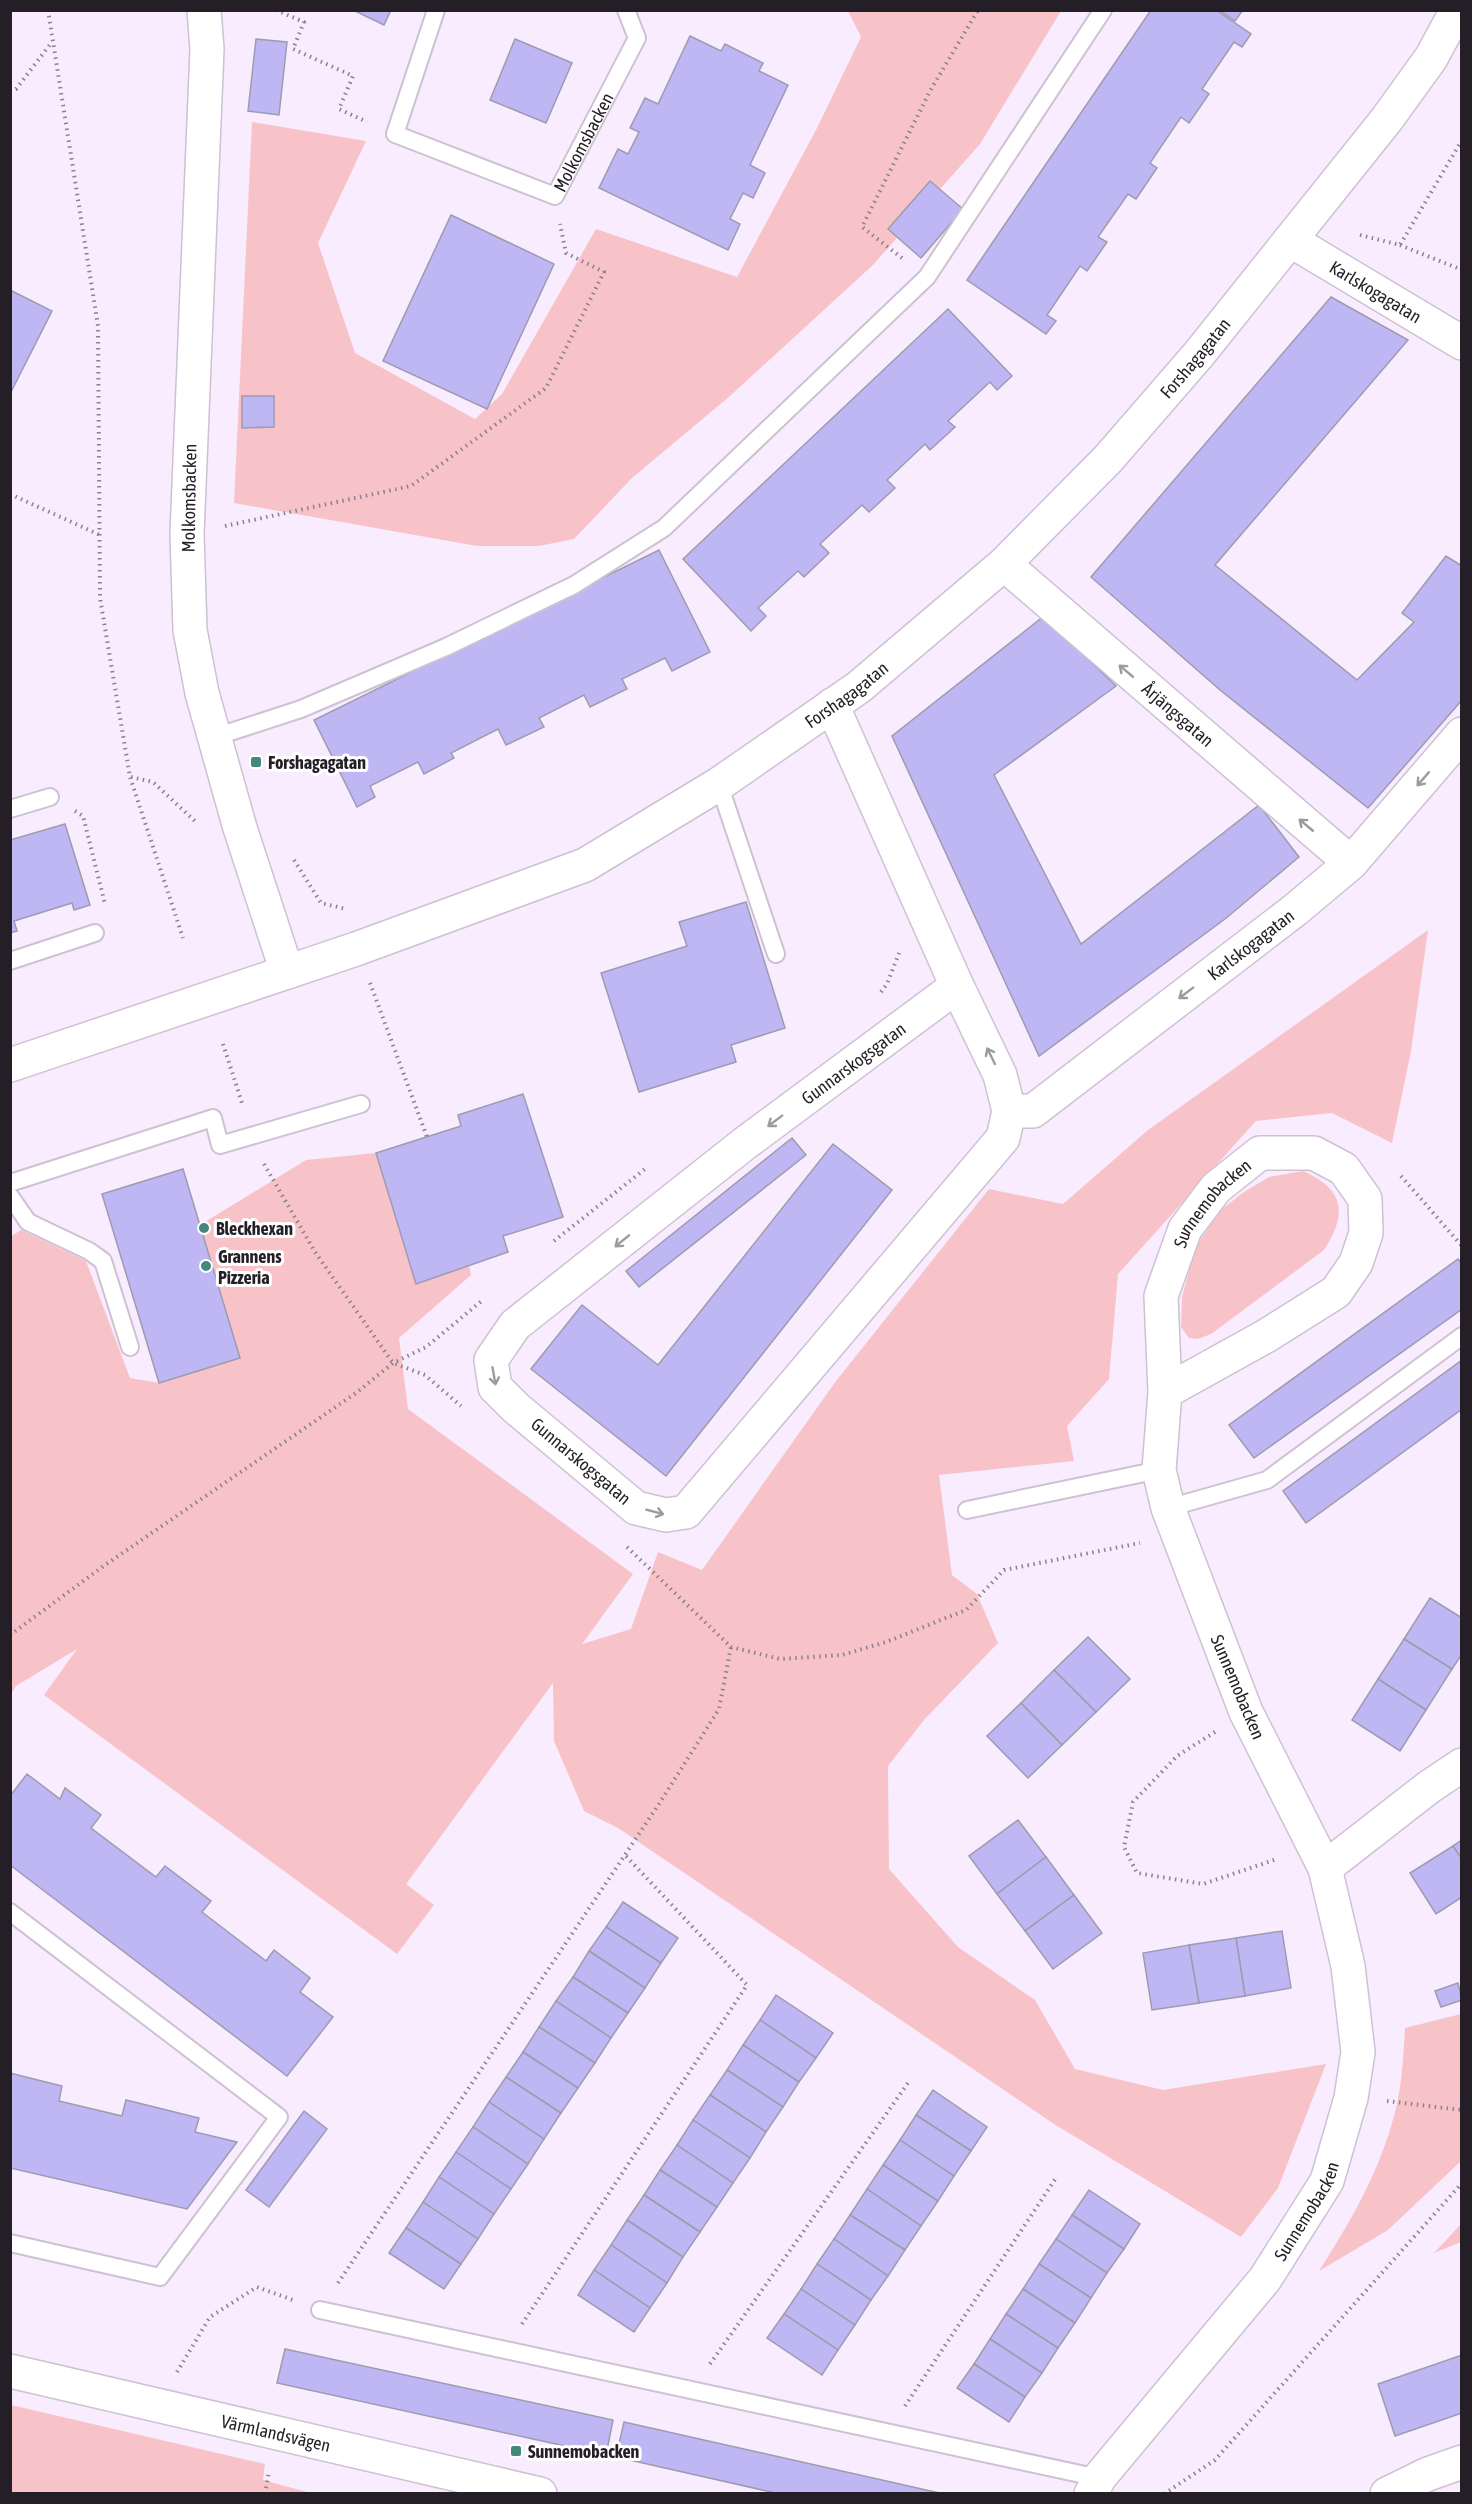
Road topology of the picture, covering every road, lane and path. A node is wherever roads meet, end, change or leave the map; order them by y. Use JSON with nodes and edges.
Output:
{"nodes":[{"id":1,"x":48,"y":10,"type":"edge"},
{"id":2,"x":204,"y":10,"type":"edge"},
{"id":3,"x":276,"y":10,"type":"edge"},
{"id":4,"x":436,"y":10,"type":"edge"},
{"id":5,"x":626,"y":10,"type":"edge"},
{"id":6,"x":978,"y":10,"type":"edge"},
{"id":7,"x":1103,"y":10,"type":"edge"},
{"id":8,"x":1457,"y":10,"type":"edge"},
{"id":9,"x":53,"y":41,"type":"junction"},
{"id":10,"x":10,"y":92,"type":"edge"},
{"id":11,"x":395,"y":134,"type":"junction"},
{"id":12,"x":1290,"y":240,"type":"junction"},
{"id":13,"x":1400,"y":245,"type":"dead end"},
{"id":14,"x":566,"y":253,"type":"dead end"},
{"id":15,"x":1461,"y":270,"type":"edge"},
{"id":16,"x":927,"y":277,"type":"junction"},
{"id":17,"x":1461,"y":343,"type":"edge"},
{"id":18,"x":10,"y":494,"type":"edge"},
{"id":19,"x":187,"y":534,"type":"junction"},
{"id":20,"x":100,"y":535,"type":"junction"},
{"id":21,"x":1004,"y":564,"type":"junction"},
{"id":22,"x":832,"y":705,"type":"junction"},
{"id":23,"x":1461,"y":734,"type":"edge"},
{"id":24,"x":215,"y":737,"type":"junction"},
{"id":25,"x":130,"y":777,"type":"junction"},
{"id":26,"x":719,"y":784,"type":"junction"},
{"id":27,"x":50,"y":797,"type":"joint"},
{"id":28,"x":10,"y":809,"type":"edge"},
{"id":29,"x":240,"y":828,"type":"junction"},
{"id":30,"x":1351,"y":862,"type":"junction"},
{"id":31,"x":95,"y":933,"type":"joint"},
{"id":32,"x":183,"y":938,"type":"dead end"},
{"id":33,"x":900,"y":948,"type":"dead end"},
{"id":34,"x":356,"y":949,"type":"junction"},
{"id":35,"x":776,"y":954,"type":"dead end"},
{"id":36,"x":10,"y":961,"type":"edge"},
{"id":37,"x":287,"y":972,"type":"junction"},
{"id":38,"x":957,"y":986,"type":"junction"},
{"id":39,"x":873,"y":1000,"type":"dead end"},
{"id":40,"x":223,"y":1044,"type":"dead end"},
{"id":41,"x":10,"y":1065,"type":"edge"},
{"id":42,"x":361,"y":1104,"type":"dead end"},
{"id":43,"x":1009,"y":1111,"type":"junction"},
{"id":44,"x":253,"y":1134,"type":"junction"},
{"id":45,"x":427,"y":1137,"type":"dead end"},
{"id":46,"x":652,"y":1164,"type":"dead end"},
{"id":47,"x":1401,"y":1176,"type":"dead end"},
{"id":48,"x":10,"y":1183,"type":"edge"},
{"id":49,"x":10,"y":1196,"type":"edge"},
{"id":50,"x":552,"y":1243,"type":"dead end"},
{"id":51,"x":1461,"y":1246,"type":"edge"},
{"id":52,"x":489,"y":1295,"type":"dead end"},
{"id":53,"x":1461,"y":1336,"type":"edge"},
{"id":54,"x":130,"y":1347,"type":"dead end"},
{"id":55,"x":393,"y":1364,"type":"junction"},
{"id":56,"x":1165,"y":1392,"type":"junction"},
{"id":57,"x":470,"y":1413,"type":"dead end"},
{"id":58,"x":1159,"y":1470,"type":"junction"},
{"id":59,"x":967,"y":1510,"type":"dead end"},
{"id":60,"x":1173,"y":1522,"type":"junction"},
{"id":61,"x":623,"y":1543,"type":"dead end"},
{"id":62,"x":10,"y":1635,"type":"edge"},
{"id":63,"x":731,"y":1647,"type":"junction"},
{"id":64,"x":1246,"y":1712,"type":"junction"},
{"id":65,"x":1461,"y":1765,"type":"edge"},
{"id":66,"x":625,"y":1855,"type":"junction"},
{"id":67,"x":1320,"y":1857,"type":"junction"},
{"id":68,"x":10,"y":1912,"type":"edge"},
{"id":69,"x":908,"y":2083,"type":"dead end"},
{"id":70,"x":1382,"y":2101,"type":"dead end"},
{"id":71,"x":1461,"y":2110,"type":"edge"},
{"id":72,"x":1056,"y":2178,"type":"dead end"},
{"id":73,"x":1461,"y":2182,"type":"edge"},
{"id":74,"x":10,"y":2243,"type":"edge"},
{"id":75,"x":320,"y":2310,"type":"junction"},
{"id":76,"x":505,"y":2350,"type":"junction"},
{"id":77,"x":10,"y":2372,"type":"edge"},
{"id":78,"x":692,"y":2390,"type":"junction"},
{"id":79,"x":157,"y":2405,"type":"junction"},
{"id":80,"x":888,"y":2432,"type":"junction"},
{"id":81,"x":1461,"y":2462,"type":"edge"},
{"id":82,"x":1095,"y":2486,"type":"edge"},
{"id":83,"x":540,"y":2493,"type":"edge"},
{"id":84,"x":1164,"y":2493,"type":"edge"},
{"id":85,"x":1387,"y":2493,"type":"edge"}],
"edges":[{"from":1,"to":9,"type":"path"},
{"from":2,"to":19,"type":"street","name":"Molkomsbacken"},
{"from":3,"to":11,"type":"path"},
{"from":4,"to":11,"type":"lane"},
{"from":5,"to":11,"type":"lane","name":"Molkomsbacken"},
{"from":6,"to":16,"type":"path"},
{"from":7,"to":16,"type":"lane"},
{"from":8,"to":12,"type":"street","name":"Forshagagatan"},
{"from":9,"to":10,"type":"path"},
{"from":9,"to":20,"type":"path"},
{"from":12,"to":17,"type":"street","name":"Karlskogagatan"},
{"from":12,"to":21,"type":"street","name":"Forshagagatan"},
{"from":13,"to":15,"type":"path"},
{"from":14,"to":19,"type":"path"},
{"from":16,"to":24,"type":"lane"},
{"from":18,"to":20,"type":"path"},
{"from":19,"to":24,"type":"street","name":"Molkomsbacken"},
{"from":20,"to":25,"type":"path"},
{"from":21,"to":22,"type":"street","name":"Forshagagatan"},
{"from":30,"to":21,"type":"street","name":"Årjängsgatan","one_way":true},
{"from":22,"to":26,"type":"street","name":"Forshagagatan"},
{"from":22,"to":38,"type":"street","name":"Gunnarskogsgatan"},
{"from":23,"to":30,"type":"street","name":"Karlskogagatan","one_way":true},
{"from":24,"to":29,"type":"street","name":"Molkomsbacken"},
{"from":25,"to":29,"type":"path"},
{"from":25,"to":32,"type":"path"},
{"from":26,"to":34,"type":"street","name":"Forshagagatan"},
{"from":26,"to":35,"type":"lane"},
{"from":27,"to":28,"type":"lane"},
{"from":27,"to":31,"type":"path"},
{"from":29,"to":37,"type":"street","name":"Molkomsbacken"},
{"from":30,"to":43,"type":"street","name":"Karlskogagatan","one_way":true},
{"from":31,"to":36,"type":"lane"},
{"from":33,"to":39,"type":"path"},
{"from":34,"to":37,"type":"street","name":"Forshagagatan"},
{"from":34,"to":45,"type":"path"},
{"from":37,"to":41,"type":"street","name":"Forshagagatan"},
{"from":43,"to":38,"type":"street","name":"Gunnarskogsgatan","one_way":true},
{"from":38,"to":43,"type":"street","name":"Gunnarskogsgatan","one_way":true},
{"from":40,"to":44,"type":"path"},
{"from":42,"to":44,"type":"lane"},
{"from":44,"to":48,"type":"lane"},
{"from":44,"to":55,"type":"path"},
{"from":46,"to":50,"type":"path"},
{"from":47,"to":51,"type":"path"},
{"from":49,"to":54,"type":"lane"},
{"from":52,"to":55,"type":"path"},
{"from":53,"to":60,"type":"lane"},
{"from":55,"to":57,"type":"path"},
{"from":55,"to":62,"type":"path"},
{"from":56,"to":56,"type":"street","name":"Sunnemobacken"},
{"from":56,"to":58,"type":"street","name":"Sunnemobacken"},
{"from":58,"to":59,"type":"lane"},
{"from":58,"to":60,"type":"street","name":"Sunnemobacken"},
{"from":60,"to":63,"type":"path"},
{"from":60,"to":64,"type":"street","name":"Sunnemobacken"},
{"from":61,"to":63,"type":"path"},
{"from":63,"to":66,"type":"path"},
{"from":64,"to":67,"type":"street","name":"Sunnemobacken"},
{"from":64,"to":67,"type":"path"},
{"from":65,"to":67,"type":"street"},
{"from":66,"to":75,"type":"path"},
{"from":66,"to":76,"type":"path"},
{"from":67,"to":82,"type":"street","name":"Sunnemobacken"},
{"from":68,"to":74,"type":"lane"},
{"from":69,"to":78,"type":"path"},
{"from":70,"to":71,"type":"path"},
{"from":72,"to":80,"type":"path"},
{"from":73,"to":84,"type":"path"},
{"from":75,"to":76,"type":"lane"},
{"from":75,"to":79,"type":"path"},
{"from":76,"to":78,"type":"lane"},
{"from":77,"to":79,"type":"street","name":"Värmlandsvägen"},
{"from":78,"to":80,"type":"lane"},
{"from":79,"to":83,"type":"street","name":"Värmlandsvägen"},
{"from":80,"to":82,"type":"lane"},
{"from":81,"to":85,"type":"street"}]}
